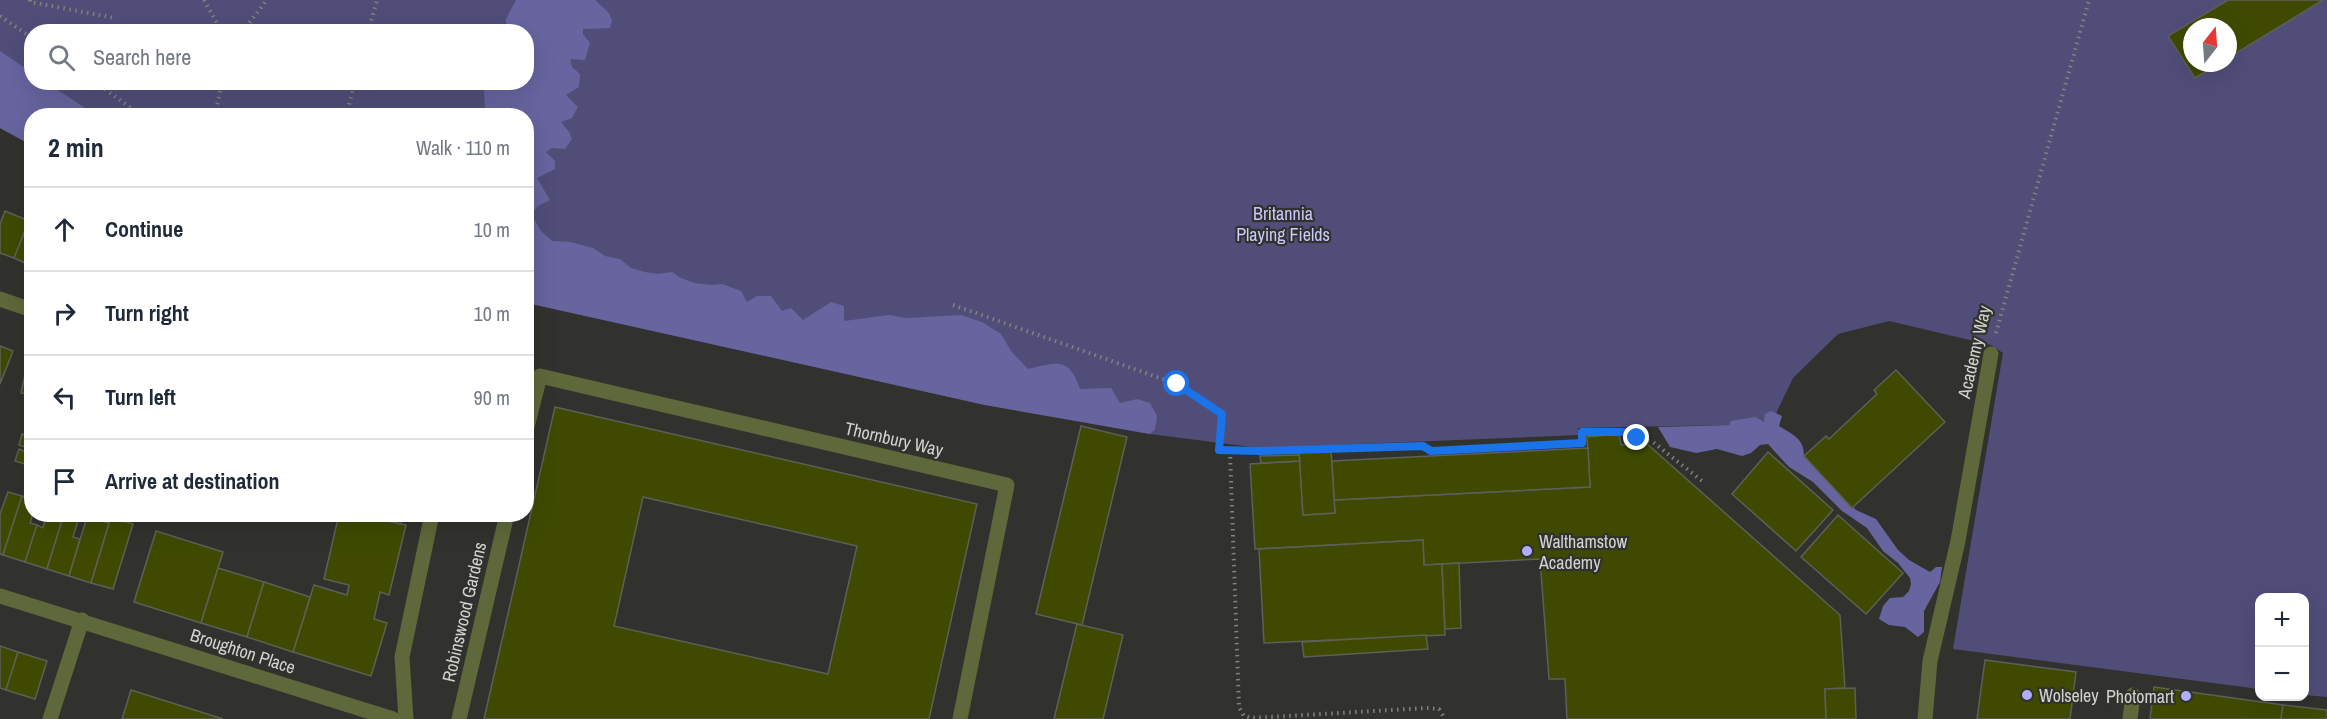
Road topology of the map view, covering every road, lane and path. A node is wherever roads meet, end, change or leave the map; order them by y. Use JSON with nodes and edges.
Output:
{"nodes":[{"id":1,"x":30,"y":0,"type":"edge"},
{"id":2,"x":204,"y":0,"type":"edge"},
{"id":3,"x":267,"y":0,"type":"edge"},
{"id":4,"x":376,"y":0,"type":"edge"},
{"id":5,"x":2089,"y":0,"type":"edge"},
{"id":6,"x":0,"y":16,"type":"edge"},
{"id":7,"x":115,"y":18,"type":"dead end"},
{"id":8,"x":218,"y":24,"type":"edge"},
{"id":9,"x":248,"y":24,"type":"edge"},
{"id":10,"x":370,"y":24,"type":"edge"},
{"id":11,"x":24,"y":32,"type":"edge"},
{"id":12,"x":106,"y":90,"type":"edge"},
{"id":13,"x":220,"y":90,"type":"edge"},
{"id":14,"x":353,"y":90,"type":"edge"},
{"id":15,"x":131,"y":108,"type":"edge"},
{"id":16,"x":217,"y":108,"type":"edge"},
{"id":17,"x":348,"y":108,"type":"edge"},
{"id":18,"x":0,"y":299,"type":"edge"},
{"id":19,"x":952,"y":305,"type":"dead end"},
{"id":20,"x":24,"y":307,"type":"edge"},
{"id":21,"x":1991,"y":354,"type":"joint"},
{"id":22,"x":534,"y":400,"type":"edge"},
{"id":23,"x":1230,"y":451,"type":"junction"},
{"id":24,"x":1702,"y":481,"type":"dead end"},
{"id":25,"x":430,"y":522,"type":"edge"},
{"id":26,"x":505,"y":522,"type":"edge"},
{"id":27,"x":0,"y":596,"type":"edge"},
{"id":28,"x":82,"y":620,"type":"junction"},
{"id":29,"x":2133,"y":696,"type":"dead end"},
{"id":30,"x":50,"y":719,"type":"edge"},
{"id":31,"x":393,"y":719,"type":"edge"},
{"id":32,"x":406,"y":719,"type":"edge"},
{"id":33,"x":459,"y":719,"type":"edge"},
{"id":34,"x":960,"y":719,"type":"edge"},
{"id":35,"x":1445,"y":719,"type":"edge"},
{"id":36,"x":1925,"y":719,"type":"edge"},
{"id":37,"x":2130,"y":719,"type":"edge"}],
"edges":[{"from":1,"to":7,"type":"path"},
{"from":2,"to":8,"type":"path"},
{"from":3,"to":9,"type":"path"},
{"from":4,"to":10,"type":"path"},
{"from":5,"to":21,"type":"path","name":"Academy Way"},
{"from":6,"to":11,"type":"path"},
{"from":12,"to":15,"type":"path"},
{"from":13,"to":16,"type":"path"},
{"from":14,"to":17,"type":"path"},
{"from":18,"to":20,"type":"street"},
{"from":19,"to":23,"type":"path"},
{"from":21,"to":36,"type":"street","name":"Academy Way"},
{"from":22,"to":34,"type":"street","name":"Thornbury Way"},
{"from":23,"to":24,"type":"path"},
{"from":23,"to":35,"type":"path"},
{"from":25,"to":32,"type":"street"},
{"from":26,"to":33,"type":"street","name":"Robinswood Gardens"},
{"from":27,"to":28,"type":"street","name":"Broughton Place"},
{"from":28,"to":30,"type":"street"},
{"from":28,"to":31,"type":"street","name":"Broughton Place"},
{"from":29,"to":37,"type":"street"}]}
